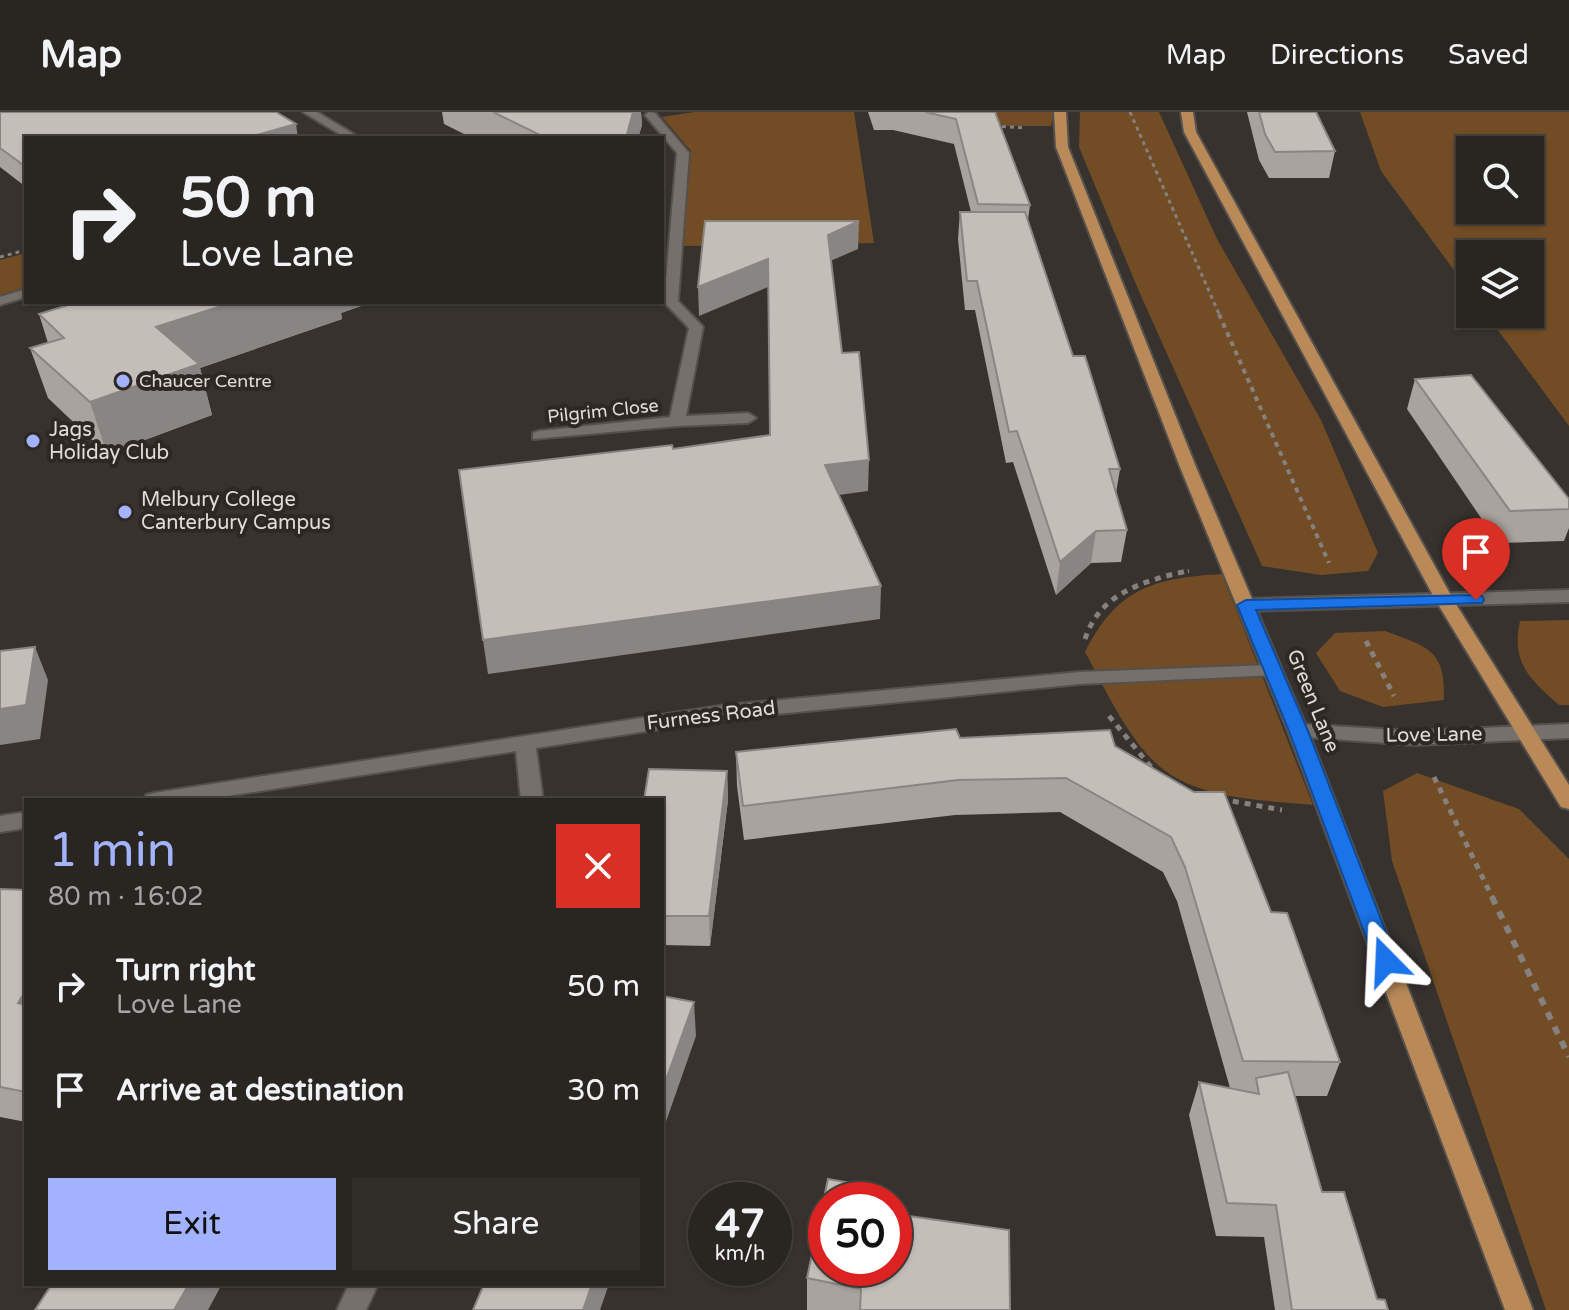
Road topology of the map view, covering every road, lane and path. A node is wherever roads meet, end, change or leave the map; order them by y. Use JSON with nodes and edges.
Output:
{"nodes":[{"id":1,"x":309,"y":112,"type":"edge"},
{"id":2,"x":668,"y":112,"type":"edge"},
{"id":3,"x":1060,"y":112,"type":"edge"},
{"id":4,"x":1187,"y":112,"type":"edge"},
{"id":5,"x":993,"y":126,"type":"edge"},
{"id":6,"x":1061,"y":129,"type":"junction"},
{"id":7,"x":351,"y":136,"type":"edge"},
{"id":8,"x":24,"y":251,"type":"edge"},
{"id":9,"x":0,"y":257,"type":"edge"},
{"id":10,"x":24,"y":294,"type":"edge"},
{"id":11,"x":0,"y":301,"type":"edge"},
{"id":12,"x":748,"y":418,"type":"dead end"},
{"id":13,"x":677,"y":421,"type":"junction"},
{"id":14,"x":539,"y":436,"type":"dead end"},
{"id":15,"x":1569,"y":596,"type":"edge"},
{"id":16,"x":1445,"y":601,"type":"junction"},
{"id":17,"x":1246,"y":605,"type":"junction"},
{"id":18,"x":1272,"y":671,"type":"junction"},
{"id":19,"x":1298,"y":731,"type":"junction"},
{"id":20,"x":1569,"y":731,"type":"edge"},
{"id":21,"x":1526,"y":732,"type":"junction"},
{"id":22,"x":525,"y":743,"type":"junction"},
{"id":23,"x":167,"y":798,"type":"edge"},
{"id":24,"x":532,"y":798,"type":"edge"},
{"id":25,"x":1569,"y":802,"type":"edge"},
{"id":26,"x":24,"y":820,"type":"edge"},
{"id":27,"x":0,"y":824,"type":"edge"},
{"id":28,"x":363,"y":1286,"type":"edge"},
{"id":29,"x":351,"y":1310,"type":"edge"},
{"id":30,"x":1519,"y":1310,"type":"edge"}],
"edges":[{"from":1,"to":7,"type":"street"},
{"from":2,"to":13,"type":"street","name":"Pilgrim Close"},
{"from":3,"to":6,"type":"main road","name":"Green Lane"},
{"from":4,"to":16,"type":"main road"},
{"from":5,"to":6,"type":"path"},
{"from":6,"to":17,"type":"main road","name":"Green Lane"},
{"from":8,"to":9,"type":"path"},
{"from":10,"to":11,"type":"street"},
{"from":12,"to":13,"type":"street"},
{"from":13,"to":14,"type":"street","name":"Pilgrim Close"},
{"from":15,"to":16,"type":"street"},
{"from":16,"to":17,"type":"street"},
{"from":16,"to":21,"type":"main road"},
{"from":17,"to":18,"type":"main road","name":"Green Lane"},
{"from":18,"to":19,"type":"main road","name":"Green Lane"},
{"from":18,"to":22,"type":"street","name":"Furness Road"},
{"from":19,"to":21,"type":"street","name":"Love Lane"},
{"from":19,"to":30,"type":"main road","name":"Green Lane"},
{"from":20,"to":21,"type":"street","name":"Love Lane"},
{"from":21,"to":25,"type":"main road"},
{"from":22,"to":23,"type":"street","name":"Furness Road"},
{"from":22,"to":24,"type":"street"},
{"from":26,"to":27,"type":"street"},
{"from":28,"to":29,"type":"street"}]}
